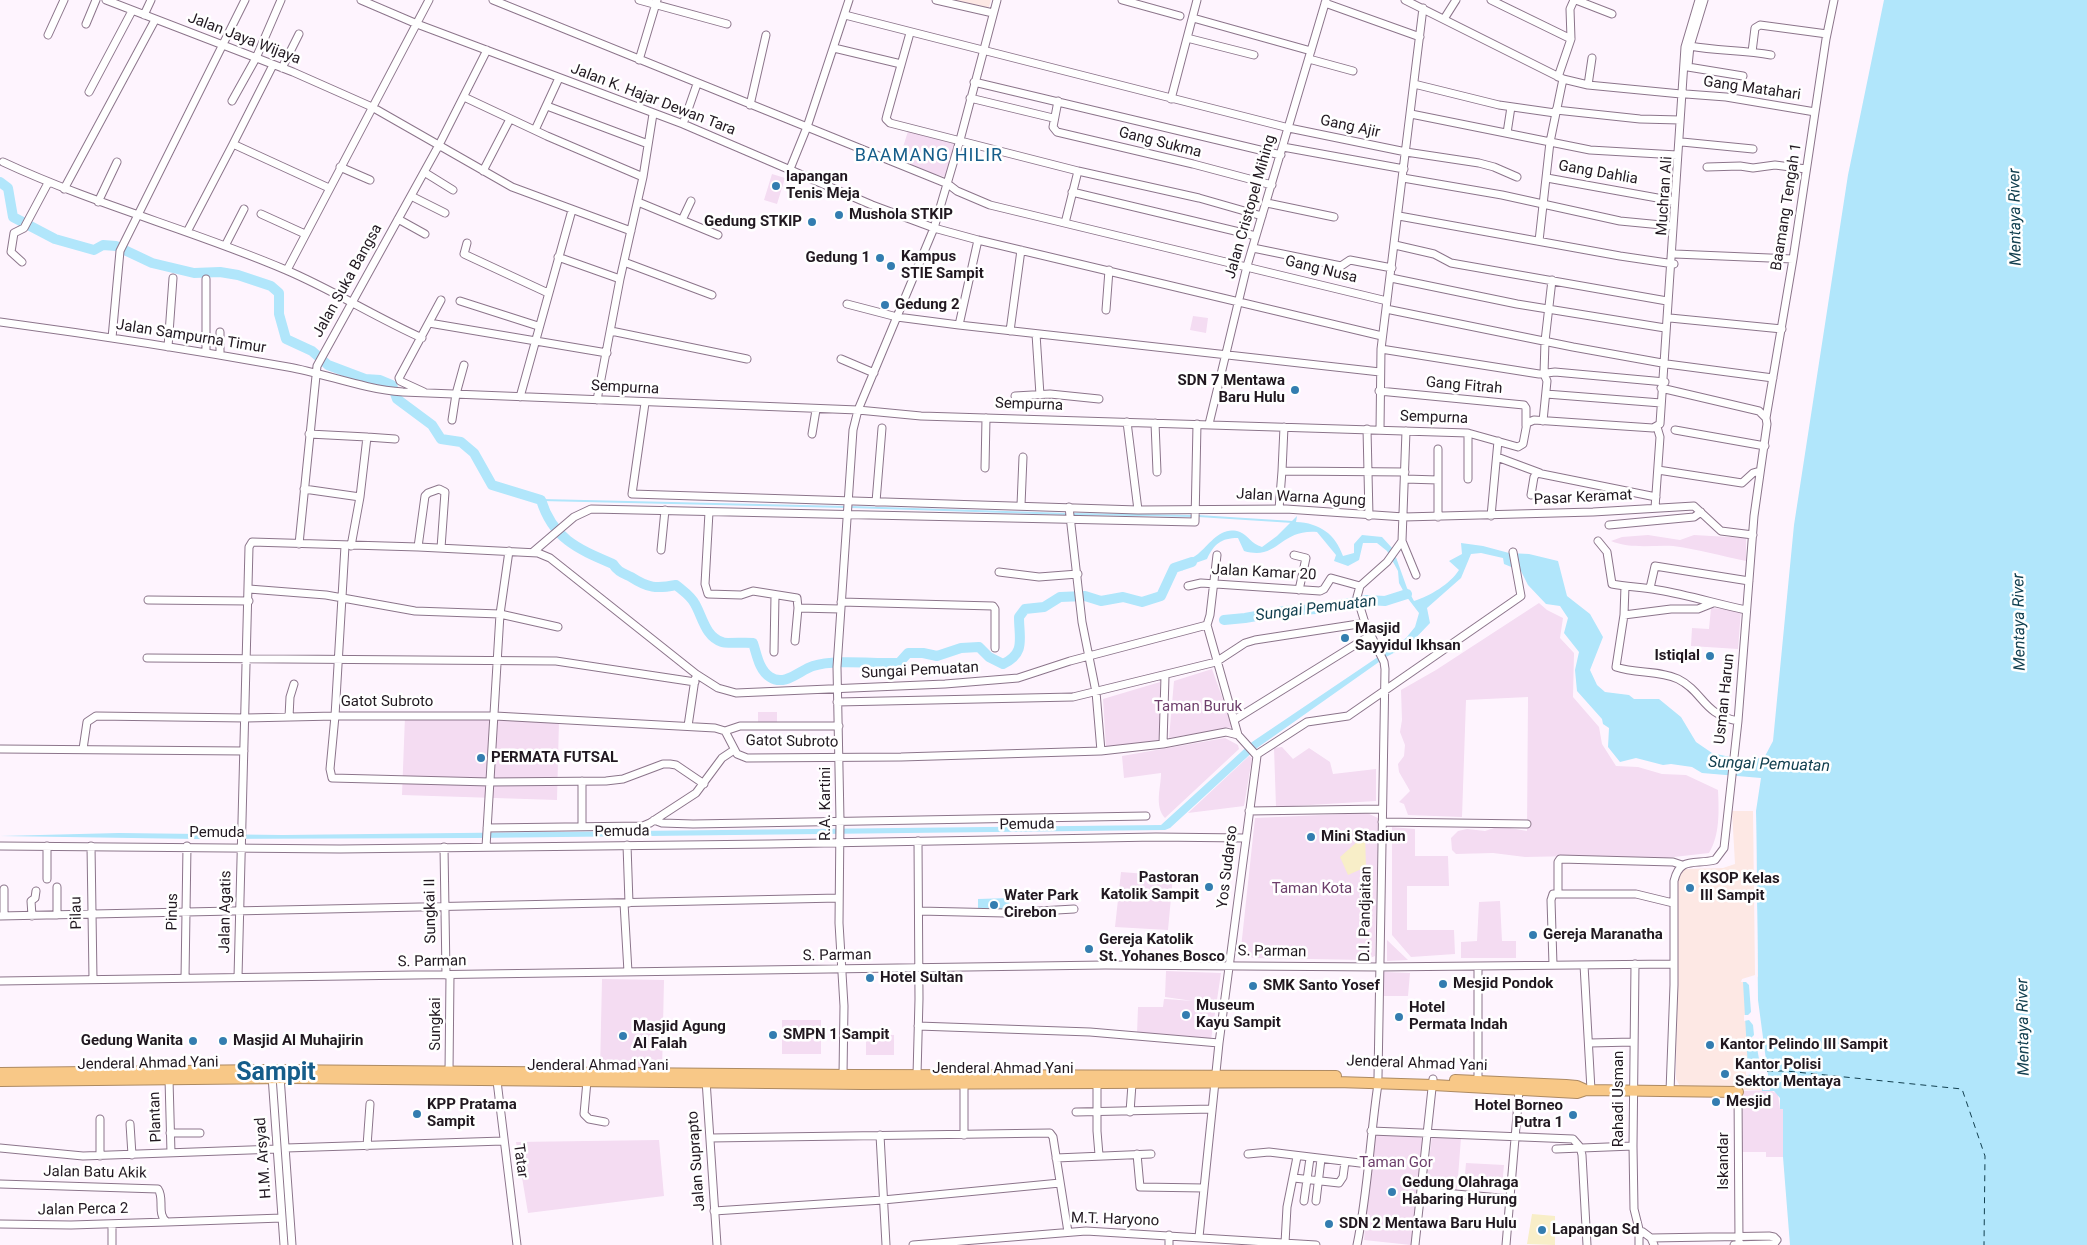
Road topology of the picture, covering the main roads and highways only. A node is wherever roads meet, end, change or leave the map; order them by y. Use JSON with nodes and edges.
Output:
{"nodes":[{"id":1,"x":0,"y":1073,"type":"edge"},
{"id":2,"x":276,"y":1074,"type":"junction"},
{"id":3,"x":158,"y":1076,"type":"junction"},
{"id":4,"x":27,"y":1077,"type":"junction"},
{"id":5,"x":706,"y":1078,"type":"junction"},
{"id":6,"x":1193,"y":1079,"type":"junction"},
{"id":7,"x":1215,"y":1080,"type":"junction"},
{"id":8,"x":1378,"y":1080,"type":"junction"},
{"id":9,"x":0,"y":1081,"type":"edge"},
{"id":10,"x":1433,"y":1082,"type":"junction"},
{"id":11,"x":1588,"y":1090,"type":"junction"},
{"id":12,"x":1738,"y":1092,"type":"road end"}],
"edges":[{"from":1,"to":4,"type":"highway","name":"Jenderal Ahmad Yani"},
{"from":2,"to":3,"type":"highway","name":"Jenderal Ahmad Yani"},
{"from":2,"to":3,"type":"highway","name":"Jenderal Ahmad Yani"},
{"from":2,"to":5,"type":"highway","name":"Jenderal Ahmad Yani"},
{"from":2,"to":5,"type":"highway","name":"Jenderal Ahmad Yani"},
{"from":3,"to":4,"type":"highway","name":"Jenderal Ahmad Yani"},
{"from":4,"to":9,"type":"highway","name":"Jenderal Ahmad Yani"},
{"from":5,"to":6,"type":"highway","name":"Jenderal Ahmad Yani"},
{"from":5,"to":6,"type":"highway","name":"Jenderal Ahmad Yani"},
{"from":6,"to":7,"type":"highway"},
{"from":7,"to":8,"type":"highway","name":"Jenderal Ahmad Yani"},
{"from":7,"to":8,"type":"highway","name":"Jenderal Ahmad Yani"},
{"from":8,"to":10,"type":"highway","name":"Jenderal Ahmad Yani"},
{"from":10,"to":11,"type":"highway","name":"Jenderal Ahmad Yani"},
{"from":10,"to":11,"type":"highway","name":"Jenderal Ahmad Yani"},
{"from":11,"to":12,"type":"highway","name":"Jenderal Ahmad Yani"}]}
